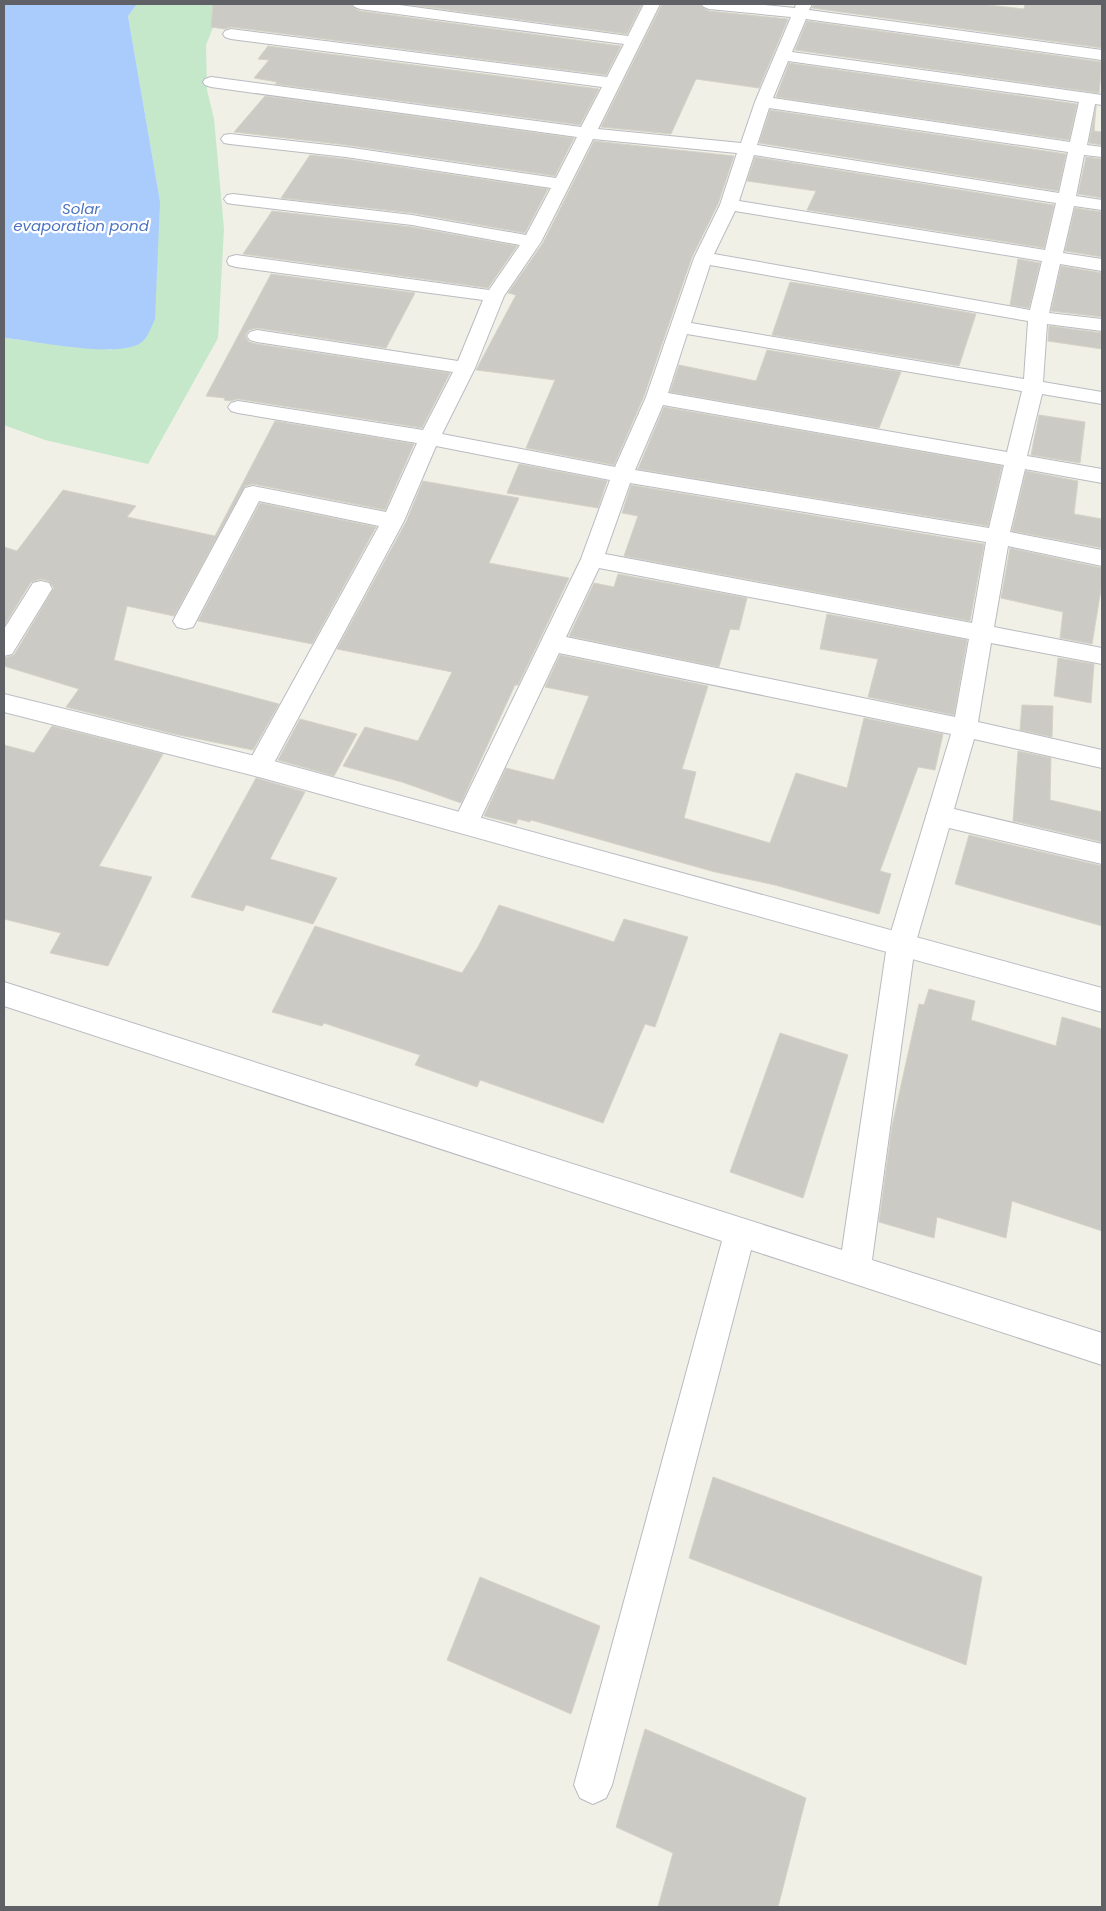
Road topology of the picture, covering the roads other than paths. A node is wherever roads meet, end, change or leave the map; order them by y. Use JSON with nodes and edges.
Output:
{"nodes":[{"id":1,"x":360,"y":4,"type":"edge"},
{"id":2,"x":652,"y":4,"type":"edge"},
{"id":3,"x":709,"y":4,"type":"edge"},
{"id":4,"x":802,"y":9,"type":"edge"},
{"id":5,"x":231,"y":34,"type":"dead end"},
{"id":6,"x":633,"y":40,"type":"junction"},
{"id":7,"x":1102,"y":55,"type":"edge"},
{"id":8,"x":784,"y":56,"type":"junction"},
{"id":9,"x":211,"y":82,"type":"dead end"},
{"id":10,"x":613,"y":83,"type":"junction"},
{"id":11,"x":1095,"y":99,"type":"edge"},
{"id":12,"x":764,"y":102,"type":"junction"},
{"id":13,"x":588,"y":133,"type":"junction"},
{"id":14,"x":230,"y":139,"type":"dead end"},
{"id":15,"x":1078,"y":148,"type":"junction"},
{"id":16,"x":747,"y":149,"type":"junction"},
{"id":17,"x":1102,"y":152,"type":"edge"},
{"id":18,"x":562,"y":184,"type":"junction"},
{"id":19,"x":233,"y":199,"type":"dead end"},
{"id":20,"x":1066,"y":200,"type":"junction"},
{"id":21,"x":729,"y":205,"type":"junction"},
{"id":22,"x":1102,"y":205,"type":"edge"},
{"id":23,"x":532,"y":242,"type":"junction"},
{"id":24,"x":703,"y":258,"type":"junction"},
{"id":25,"x":1053,"y":258,"type":"junction"},
{"id":26,"x":236,"y":261,"type":"dead end"},
{"id":27,"x":1102,"y":265,"type":"edge"},
{"id":28,"x":494,"y":296,"type":"junction"},
{"id":29,"x":1038,"y":317,"type":"junction"},
{"id":30,"x":1102,"y":325,"type":"edge"},
{"id":31,"x":681,"y":327,"type":"junction"},
{"id":32,"x":257,"y":336,"type":"dead end"},
{"id":33,"x":465,"y":368,"type":"junction"},
{"id":34,"x":1033,"y":387,"type":"junction"},
{"id":35,"x":656,"y":397,"type":"junction"},
{"id":36,"x":1102,"y":398,"type":"edge"},
{"id":37,"x":238,"y":407,"type":"dead end"},
{"id":38,"x":429,"y":438,"type":"junction"},
{"id":39,"x":1017,"y":459,"type":"junction"},
{"id":40,"x":622,"y":475,"type":"junction"},
{"id":41,"x":1102,"y":476,"type":"edge"},
{"id":42,"x":393,"y":521,"type":"junction"},
{"id":43,"x":998,"y":537,"type":"junction"},
{"id":44,"x":1102,"y":558,"type":"edge"},
{"id":45,"x":592,"y":559,"type":"junction"},
{"id":46,"x":41,"y":589,"type":"dead end"},
{"id":47,"x":185,"y":621,"type":"dead end"},
{"id":48,"x":982,"y":633,"type":"junction"},
{"id":49,"x":553,"y":643,"type":"junction"},
{"id":50,"x":4,"y":648,"type":"edge"},
{"id":51,"x":1102,"y":656,"type":"edge"},
{"id":52,"x":4,"y":703,"type":"edge"},
{"id":53,"x":965,"y":728,"type":"junction"},
{"id":54,"x":1102,"y":759,"type":"edge"},
{"id":55,"x":259,"y":767,"type":"junction"},
{"id":56,"x":938,"y":815,"type":"junction"},
{"id":57,"x":466,"y":822,"type":"junction"},
{"id":58,"x":1102,"y":854,"type":"edge"},
{"id":59,"x":900,"y":945,"type":"junction"},
{"id":60,"x":4,"y":994,"type":"edge"},
{"id":61,"x":1102,"y":1000,"type":"edge"},
{"id":62,"x":740,"y":1232,"type":"junction"},
{"id":63,"x":855,"y":1269,"type":"junction"},
{"id":64,"x":1102,"y":1349,"type":"edge"},
{"id":65,"x":593,"y":1785,"type":"dead end"}],
"edges":[{"from":1,"to":6,"type":"street"},
{"from":2,"to":6,"type":"street"},
{"from":3,"to":4,"type":"street"},
{"from":4,"to":7,"type":"street"},
{"from":4,"to":8,"type":"street"},
{"from":5,"to":10,"type":"street"},
{"from":6,"to":10,"type":"street"},
{"from":8,"to":11,"type":"street"},
{"from":8,"to":12,"type":"street"},
{"from":9,"to":13,"type":"street"},
{"from":10,"to":13,"type":"street"},
{"from":11,"to":15,"type":"street"},
{"from":12,"to":15,"type":"street"},
{"from":12,"to":16,"type":"street"},
{"from":13,"to":16,"type":"street"},
{"from":13,"to":18,"type":"street"},
{"from":14,"to":18,"type":"street"},
{"from":15,"to":17,"type":"street"},
{"from":15,"to":20,"type":"street"},
{"from":16,"to":20,"type":"street"},
{"from":16,"to":21,"type":"street"},
{"from":18,"to":23,"type":"street"},
{"from":19,"to":23,"type":"street"},
{"from":20,"to":22,"type":"street"},
{"from":20,"to":25,"type":"street"},
{"from":21,"to":24,"type":"street"},
{"from":21,"to":25,"type":"street"},
{"from":23,"to":28,"type":"street"},
{"from":24,"to":29,"type":"street"},
{"from":24,"to":31,"type":"street"},
{"from":25,"to":27,"type":"street"},
{"from":25,"to":29,"type":"street"},
{"from":26,"to":28,"type":"street"},
{"from":28,"to":33,"type":"street"},
{"from":29,"to":30,"type":"street"},
{"from":29,"to":34,"type":"street"},
{"from":31,"to":34,"type":"street"},
{"from":31,"to":35,"type":"street"},
{"from":32,"to":33,"type":"street"},
{"from":33,"to":38,"type":"street"},
{"from":34,"to":36,"type":"street"},
{"from":34,"to":39,"type":"street"},
{"from":35,"to":39,"type":"street"},
{"from":35,"to":40,"type":"street"},
{"from":37,"to":38,"type":"street"},
{"from":38,"to":40,"type":"street"},
{"from":38,"to":42,"type":"street"},
{"from":39,"to":41,"type":"street"},
{"from":39,"to":43,"type":"street"},
{"from":40,"to":43,"type":"street"},
{"from":40,"to":45,"type":"street"},
{"from":42,"to":47,"type":"street"},
{"from":42,"to":55,"type":"street"},
{"from":43,"to":44,"type":"street"},
{"from":43,"to":48,"type":"street"},
{"from":45,"to":48,"type":"street"},
{"from":45,"to":49,"type":"street"},
{"from":46,"to":50,"type":"street"},
{"from":48,"to":51,"type":"street"},
{"from":48,"to":53,"type":"street"},
{"from":49,"to":53,"type":"street"},
{"from":49,"to":57,"type":"street"},
{"from":52,"to":55,"type":"street"},
{"from":53,"to":54,"type":"street"},
{"from":53,"to":56,"type":"street"},
{"from":55,"to":57,"type":"street"},
{"from":56,"to":58,"type":"street"},
{"from":56,"to":59,"type":"street"},
{"from":57,"to":59,"type":"street"},
{"from":59,"to":61,"type":"street"},
{"from":59,"to":63,"type":"street"},
{"from":60,"to":62,"type":"street"},
{"from":62,"to":63,"type":"street"},
{"from":62,"to":65,"type":"street"},
{"from":63,"to":64,"type":"street"}]}
